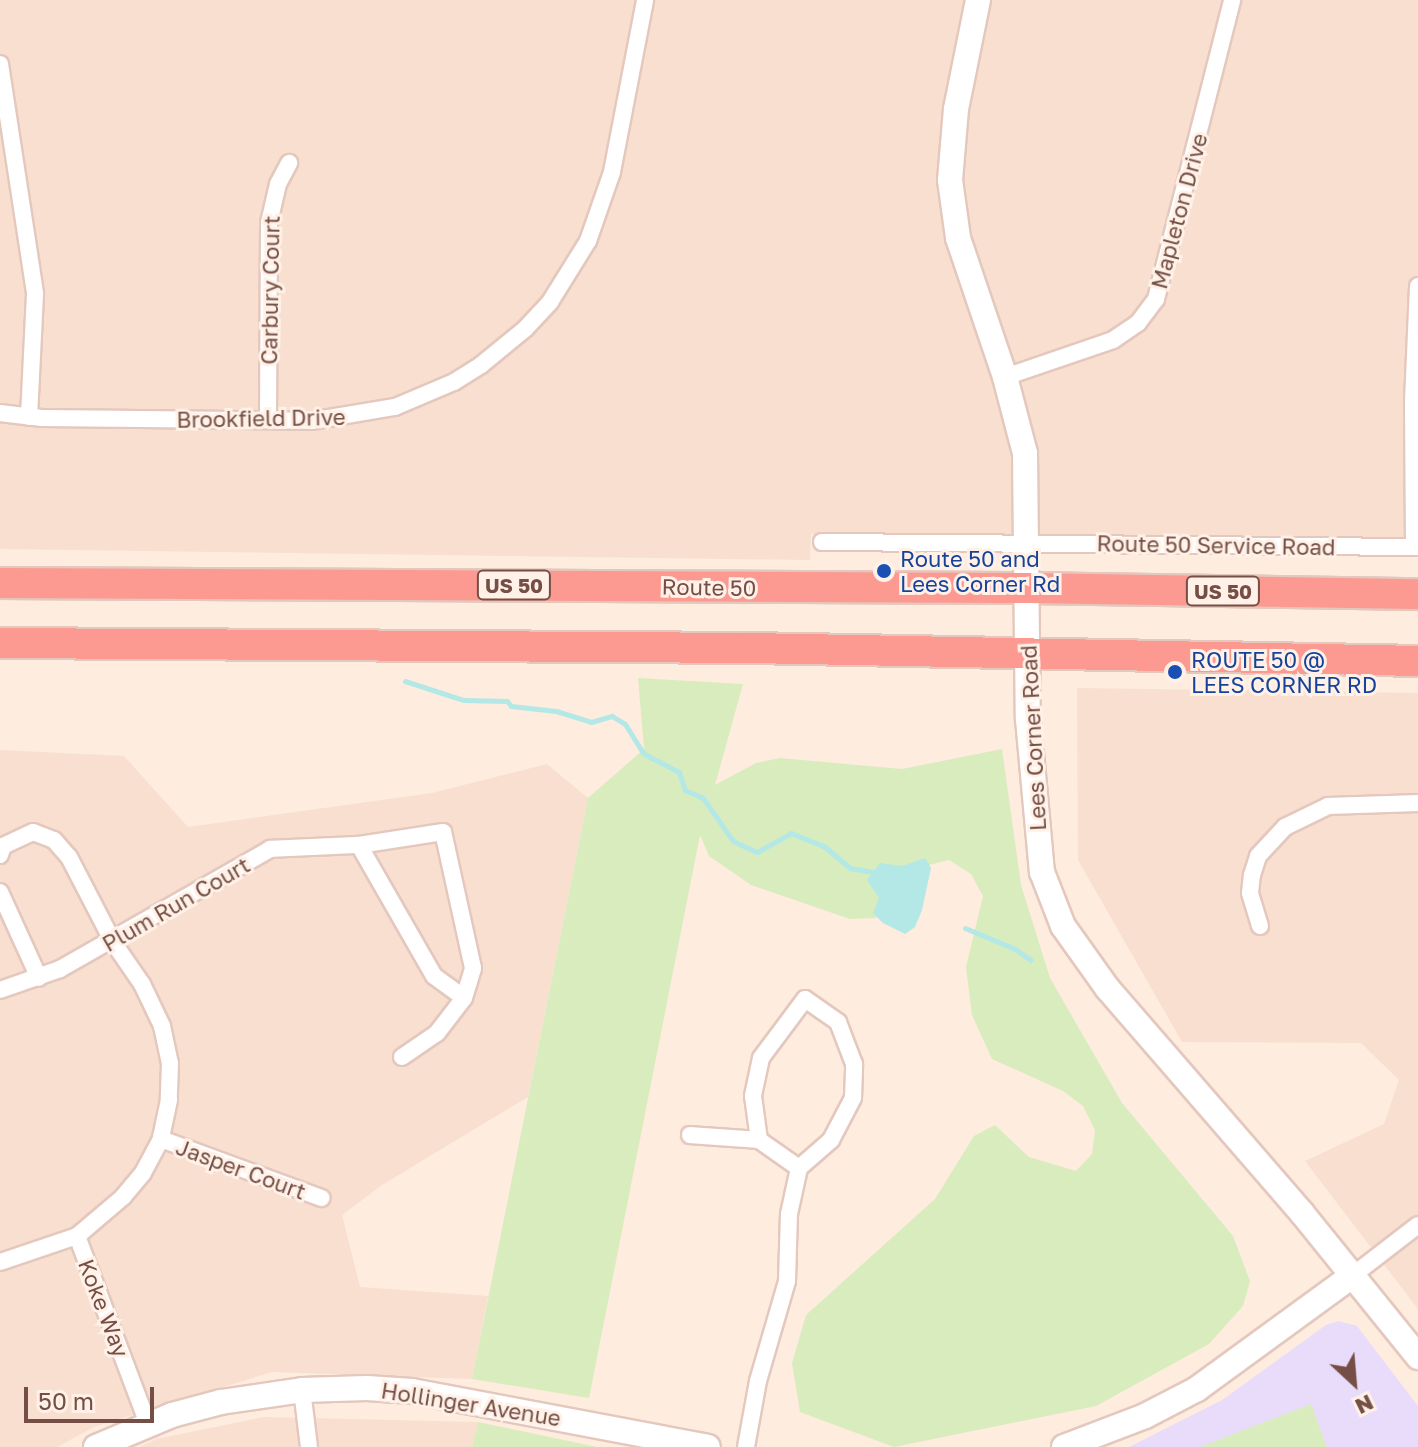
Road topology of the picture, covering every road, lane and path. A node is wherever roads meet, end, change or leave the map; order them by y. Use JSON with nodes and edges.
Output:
{"nodes":[{"id":1,"x":645,"y":0,"type":"edge"},
{"id":2,"x":978,"y":0,"type":"edge"},
{"id":3,"x":1232,"y":0,"type":"edge"},
{"id":4,"x":0,"y":64,"type":"edge"},
{"id":5,"x":289,"y":163,"type":"dead end"},
{"id":6,"x":1418,"y":286,"type":"edge"},
{"id":7,"x":1005,"y":377,"type":"junction"},
{"id":8,"x":0,"y":413,"type":"edge"},
{"id":9,"x":29,"y":417,"type":"junction"},
{"id":10,"x":268,"y":420,"type":"junction"},
{"id":11,"x":822,"y":542,"type":"dead end"},
{"id":12,"x":1026,"y":544,"type":"junction"},
{"id":13,"x":1416,"y":547,"type":"edge"},
{"id":14,"x":0,"y":583,"type":"edge"},
{"id":15,"x":1028,"y":588,"type":"junction"},
{"id":16,"x":1418,"y":594,"type":"edge"},
{"id":17,"x":0,"y":643,"type":"edge"},
{"id":18,"x":1027,"y":653,"type":"junction"},
{"id":19,"x":1418,"y":661,"type":"edge"},
{"id":20,"x":1418,"y":803,"type":"edge"},
{"id":21,"x":359,"y":845,"type":"junction"},
{"id":22,"x":0,"y":855,"type":"edge"},
{"id":23,"x":0,"y":892,"type":"edge"},
{"id":24,"x":1260,"y":926,"type":"dead end"},
{"id":25,"x":113,"y":942,"type":"junction"},
{"id":26,"x":39,"y":978,"type":"junction"},
{"id":27,"x":0,"y":990,"type":"edge"},
{"id":28,"x":464,"y":998,"type":"junction"},
{"id":29,"x":402,"y":1057,"type":"dead end"},
{"id":30,"x":690,"y":1135,"type":"dead end"},
{"id":31,"x":161,"y":1139,"type":"junction"},
{"id":32,"x":759,"y":1140,"type":"junction"},
{"id":33,"x":799,"y":1168,"type":"junction"},
{"id":34,"x":321,"y":1198,"type":"dead end"},
{"id":35,"x":1418,"y":1225,"type":"edge"},
{"id":36,"x":77,"y":1236,"type":"junction"},
{"id":37,"x":0,"y":1262,"type":"edge"},
{"id":38,"x":1352,"y":1276,"type":"junction"},
{"id":39,"x":1418,"y":1357,"type":"edge"},
{"id":40,"x":302,"y":1390,"type":"junction"},
{"id":41,"x":148,"y":1424,"type":"junction"},
{"id":42,"x":96,"y":1447,"type":"edge"},
{"id":43,"x":309,"y":1447,"type":"edge"},
{"id":44,"x":708,"y":1447,"type":"edge"},
{"id":45,"x":746,"y":1447,"type":"edge"},
{"id":46,"x":1064,"y":1447,"type":"edge"}],
"edges":[{"from":1,"to":10,"type":"street","name":"Brookfield Drive"},
{"from":2,"to":7,"type":"street","name":"Lees Corner Road"},
{"from":3,"to":7,"type":"street","name":"Mapleton Drive"},
{"from":4,"to":9,"type":"street"},
{"from":5,"to":10,"type":"street","name":"Carbury Court"},
{"from":6,"to":13,"type":"street"},
{"from":7,"to":12,"type":"street","name":"Lees Corner Road"},
{"from":8,"to":9,"type":"street","name":"Brookfield Drive"},
{"from":9,"to":10,"type":"street","name":"Brookfield Drive"},
{"from":11,"to":12,"type":"street","name":"Route 50 Service Road"},
{"from":12,"to":13,"type":"street","name":"Route 50 Service Road"},
{"from":12,"to":15,"type":"street","name":"Lees Corner Road"},
{"from":14,"to":15,"type":"highway","name":"Route 50","number":"US 50"},
{"from":15,"to":16,"type":"highway","name":"Route 50","number":"US 50"},
{"from":15,"to":18,"type":"street","name":"Lees Corner Road"},
{"from":17,"to":18,"type":"highway"},
{"from":18,"to":19,"type":"highway"},
{"from":18,"to":38,"type":"street","name":"Lees Corner Road"},
{"from":20,"to":24,"type":"street"},
{"from":21,"to":25,"type":"street","name":"Plum Run Court"},
{"from":21,"to":28,"type":"street"},
{"from":21,"to":28,"type":"street","name":"Plum Run Court"},
{"from":22,"to":25,"type":"street","name":"Jasper Court"},
{"from":23,"to":26,"type":"street"},
{"from":25,"to":26,"type":"street","name":"Plum Run Court"},
{"from":25,"to":31,"type":"street","name":"Jasper Court"},
{"from":26,"to":27,"type":"street","name":"Plum Run Court"},
{"from":28,"to":29,"type":"street"},
{"from":30,"to":32,"type":"street"},
{"from":31,"to":34,"type":"street","name":"Jasper Court"},
{"from":31,"to":36,"type":"street","name":"Jasper Court"},
{"from":32,"to":33,"type":"street"},
{"from":32,"to":33,"type":"street"},
{"from":33,"to":45,"type":"street"},
{"from":35,"to":38,"type":"street"},
{"from":36,"to":37,"type":"street","name":"Jasper Court"},
{"from":36,"to":41,"type":"street","name":"Koke Way"},
{"from":38,"to":39,"type":"street","name":"Lees Corner Road"},
{"from":38,"to":46,"type":"street"},
{"from":40,"to":41,"type":"street","name":"Hollinger Avenue"},
{"from":40,"to":43,"type":"street"},
{"from":40,"to":44,"type":"street","name":"Hollinger Avenue"},
{"from":41,"to":42,"type":"street","name":"Hollinger Avenue"}]}
